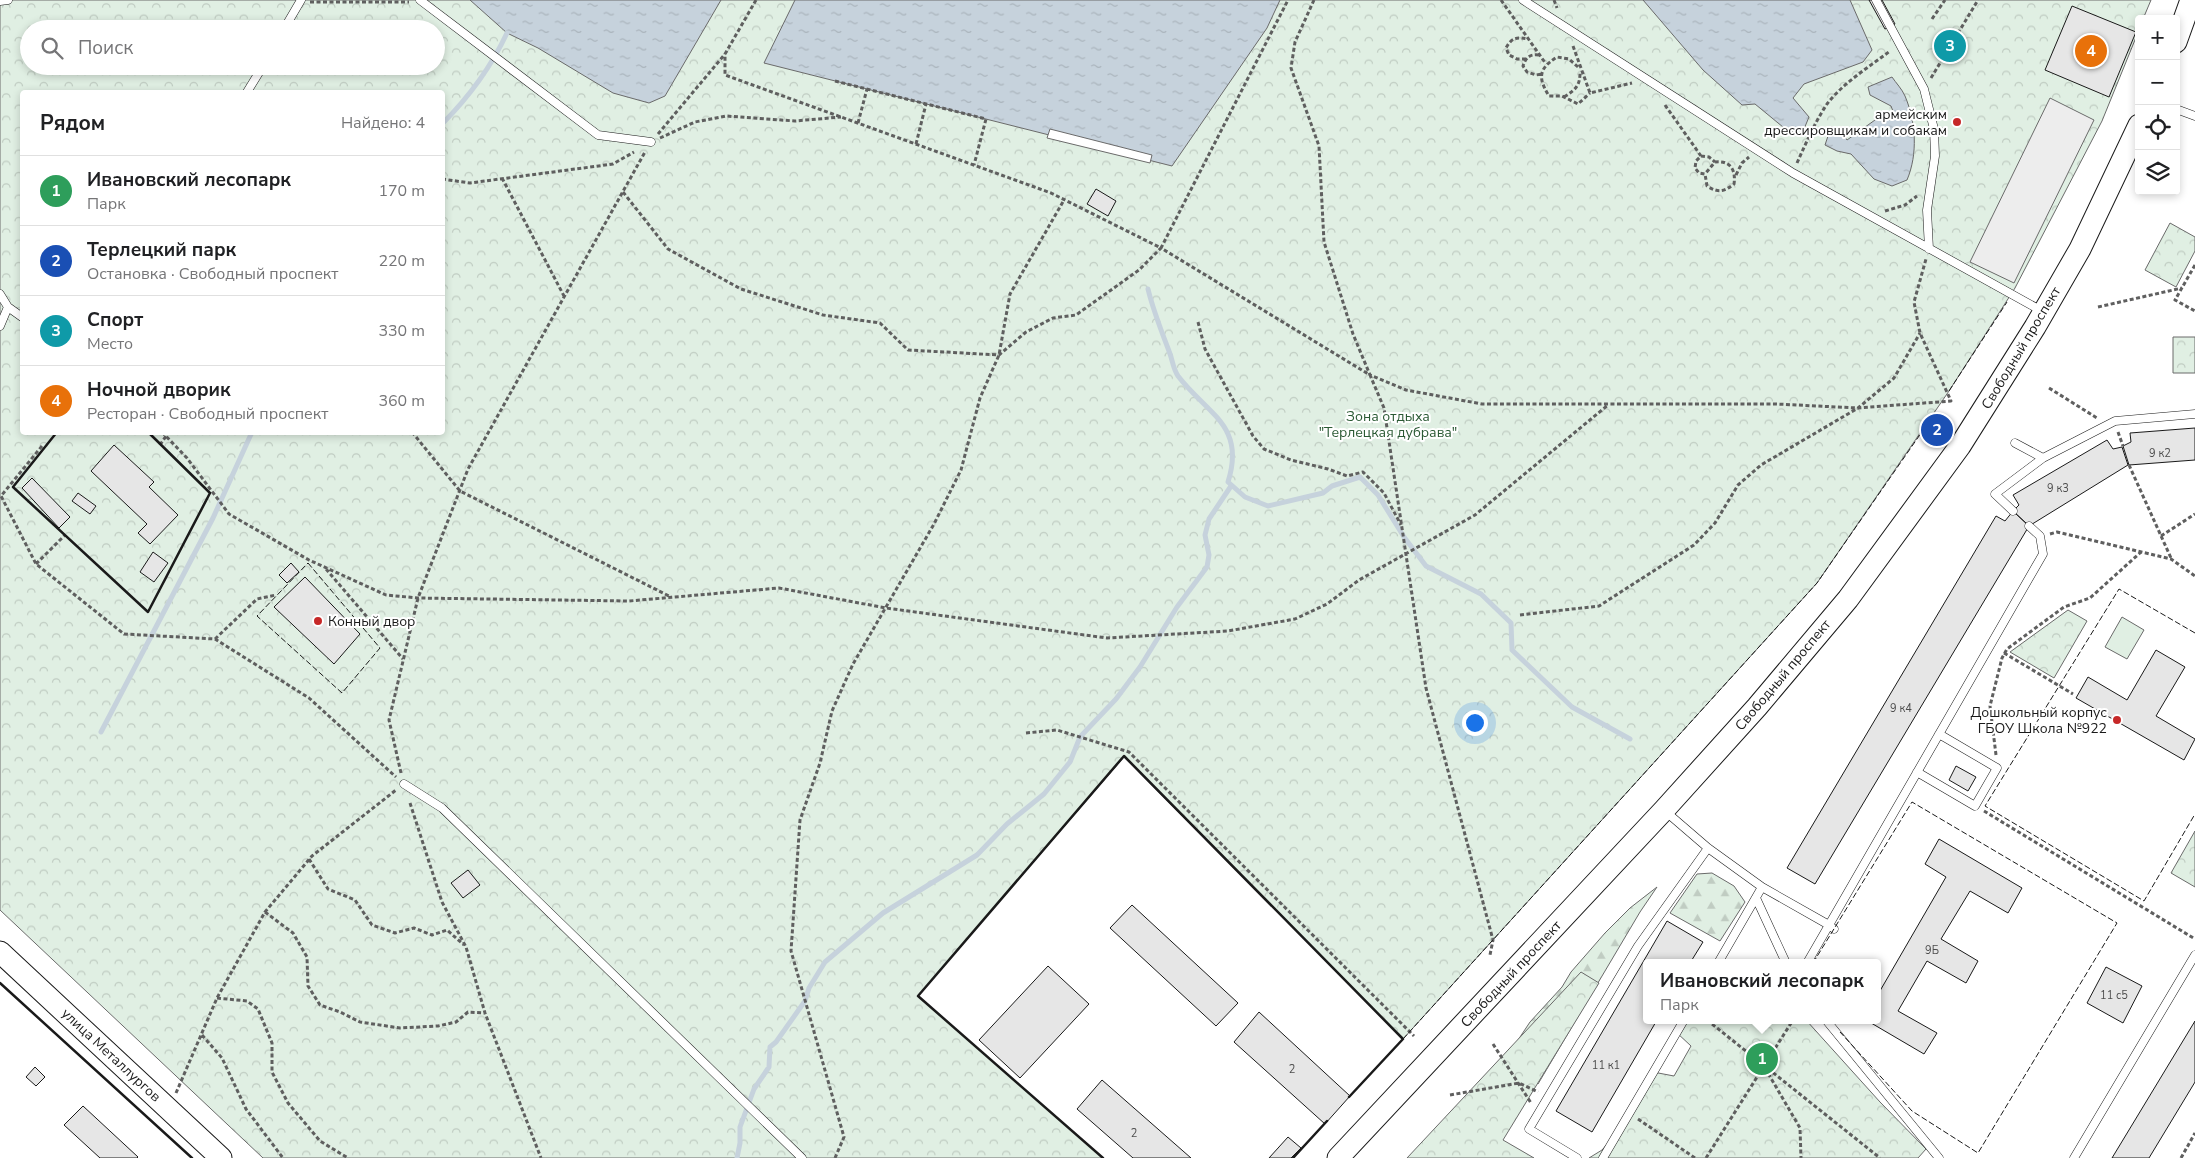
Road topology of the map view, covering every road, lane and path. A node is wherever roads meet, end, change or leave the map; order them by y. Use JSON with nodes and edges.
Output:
{"nodes":[{"id":1,"x":8,"y":0,"type":"edge"},
{"id":2,"x":756,"y":0,"type":"edge"},
{"id":3,"x":1288,"y":0,"type":"edge"},
{"id":4,"x":1314,"y":0,"type":"edge"},
{"id":5,"x":1501,"y":0,"type":"edge"},
{"id":6,"x":1523,"y":0,"type":"edge"},
{"id":7,"x":1876,"y":0,"type":"edge"},
{"id":8,"x":1945,"y":0,"type":"edge"},
{"id":9,"x":1978,"y":0,"type":"edge"},
{"id":10,"x":2191,"y":0,"type":"edge"},
{"id":11,"x":0,"y":1,"type":"edge"},
{"id":12,"x":300,"y":1,"type":"edge"},
{"id":13,"x":420,"y":1,"type":"edge"},
{"id":14,"x":2195,"y":9,"type":"edge"},
{"id":15,"x":1932,"y":19,"type":"dead end"},
{"id":16,"x":289,"y":20,"type":"edge"},
{"id":17,"x":1568,"y":30,"type":"junction"},
{"id":18,"x":2180,"y":32,"type":"edge"},
{"id":19,"x":2180,"y":37,"type":"edge"},
{"id":20,"x":1528,"y":39,"type":"junction"},
{"id":21,"x":1899,"y":45,"type":"junction"},
{"id":22,"x":1540,"y":55,"type":"junction"},
{"id":23,"x":1526,"y":59,"type":"junction"},
{"id":24,"x":1546,"y":64,"type":"junction"},
{"id":25,"x":1580,"y":68,"type":"junction"},
{"id":26,"x":1542,"y":74,"type":"junction"},
{"id":27,"x":257,"y":75,"type":"edge"},
{"id":28,"x":1646,"y":80,"type":"junction"},
{"id":29,"x":835,"y":81,"type":"dead end"},
{"id":30,"x":867,"y":89,"type":"junction"},
{"id":31,"x":1924,"y":89,"type":"junction"},
{"id":32,"x":248,"y":90,"type":"edge"},
{"id":33,"x":1590,"y":93,"type":"junction"},
{"id":34,"x":1564,"y":97,"type":"junction"},
{"id":35,"x":926,"y":104,"type":"junction"},
{"id":36,"x":2180,"y":110,"type":"edge"},
{"id":37,"x":2195,"y":116,"type":"edge"},
{"id":38,"x":841,"y":117,"type":"junction"},
{"id":39,"x":858,"y":123,"type":"junction"},
{"id":40,"x":2135,"y":134,"type":"edge"},
{"id":41,"x":651,"y":142,"type":"junction"},
{"id":42,"x":916,"y":144,"type":"junction"},
{"id":43,"x":1757,"y":150,"type":"junction"},
{"id":44,"x":1700,"y":156,"type":"junction"},
{"id":45,"x":1715,"y":162,"type":"junction"},
{"id":46,"x":974,"y":165,"type":"junction"},
{"id":47,"x":1793,"y":173,"type":"junction"},
{"id":48,"x":1933,"y":173,"type":"junction"},
{"id":49,"x":1705,"y":174,"type":"junction"},
{"id":50,"x":1736,"y":174,"type":"junction"},
{"id":51,"x":502,"y":178,"type":"dead end"},
{"id":52,"x":623,"y":192,"type":"junction"},
{"id":53,"x":1064,"y":200,"type":"junction"},
{"id":54,"x":1864,"y":214,"type":"junction"},
{"id":55,"x":1161,"y":248,"type":"junction"},
{"id":56,"x":1929,"y":249,"type":"junction"},
{"id":57,"x":2195,"y":265,"type":"edge"},
{"id":58,"x":2182,"y":288,"type":"junction"},
{"id":59,"x":0,"y":294,"type":"edge"},
{"id":60,"x":564,"y":297,"type":"junction"},
{"id":61,"x":8,"y":307,"type":"junction"},
{"id":62,"x":2098,"y":307,"type":"dead end"},
{"id":63,"x":2195,"y":311,"type":"edge"},
{"id":64,"x":2044,"y":312,"type":"junction"},
{"id":65,"x":20,"y":316,"type":"edge"},
{"id":66,"x":1198,"y":322,"type":"dead end"},
{"id":67,"x":0,"y":326,"type":"edge"},
{"id":68,"x":1920,"y":333,"type":"junction"},
{"id":69,"x":999,"y":355,"type":"junction"},
{"id":70,"x":1370,"y":375,"type":"junction"},
{"id":71,"x":2049,"y":388,"type":"dead end"},
{"id":72,"x":1608,"y":405,"type":"junction"},
{"id":73,"x":1858,"y":408,"type":"junction"},
{"id":74,"x":2195,"y":414,"type":"edge"},
{"id":75,"x":2108,"y":425,"type":"junction"},
{"id":76,"x":414,"y":435,"type":"edge"},
{"id":77,"x":166,"y":436,"type":"joint"},
{"id":78,"x":2015,"y":443,"type":"dead end"},
{"id":79,"x":160,"y":445,"type":"dead end"},
{"id":80,"x":42,"y":446,"type":"dead end"},
{"id":81,"x":2043,"y":458,"type":"junction"},
{"id":82,"x":2129,"y":465,"type":"dead end"},
{"id":83,"x":460,"y":491,"type":"junction"},
{"id":84,"x":2013,"y":511,"type":"dead end"},
{"id":85,"x":2195,"y":514,"type":"edge"},
{"id":86,"x":2029,"y":526,"type":"dead end"},
{"id":87,"x":1402,"y":528,"type":"junction"},
{"id":88,"x":64,"y":534,"type":"dead end"},
{"id":89,"x":2040,"y":536,"type":"junction"},
{"id":90,"x":2161,"y":536,"type":"junction"},
{"id":91,"x":2141,"y":552,"type":"junction"},
{"id":92,"x":1404,"y":554,"type":"junction"},
{"id":93,"x":2171,"y":559,"type":"junction"},
{"id":94,"x":36,"y":564,"type":"junction"},
{"id":95,"x":324,"y":567,"type":"junction"},
{"id":96,"x":2195,"y":576,"type":"edge"},
{"id":97,"x":276,"y":596,"type":"dead end"},
{"id":98,"x":418,"y":598,"type":"junction"},
{"id":99,"x":672,"y":598,"type":"junction"},
{"id":100,"x":886,"y":608,"type":"junction"},
{"id":101,"x":1520,"y":615,"type":"dead end"},
{"id":102,"x":215,"y":639,"type":"junction"},
{"id":103,"x":1990,"y":646,"type":"junction"},
{"id":104,"x":2004,"y":653,"type":"junction"},
{"id":105,"x":404,"y":660,"type":"junction"},
{"id":106,"x":2073,"y":694,"type":"dead end"},
{"id":107,"x":1026,"y":733,"type":"dead end"},
{"id":108,"x":1939,"y":734,"type":"junction"},
{"id":109,"x":1997,"y":768,"type":"junction"},
{"id":110,"x":1917,"y":772,"type":"junction"},
{"id":111,"x":404,"y":784,"type":"junction"},
{"id":112,"x":1975,"y":806,"type":"junction"},
{"id":113,"x":1664,"y":810,"type":"junction"},
{"id":114,"x":1708,"y":848,"type":"junction"},
{"id":115,"x":309,"y":859,"type":"junction"},
{"id":116,"x":1762,"y":887,"type":"junction"},
{"id":117,"x":1756,"y":898,"type":"junction"},
{"id":118,"x":265,"y":912,"type":"junction"},
{"id":119,"x":1832,"y":927,"type":"junction"},
{"id":120,"x":2195,"y":939,"type":"edge"},
{"id":121,"x":466,"y":947,"type":"junction"},
{"id":122,"x":0,"y":952,"type":"edge"},
{"id":123,"x":1490,"y":955,"type":"dead end"},
{"id":124,"x":2195,"y":955,"type":"edge"},
{"id":125,"x":1720,"y":959,"type":"edge"},
{"id":126,"x":1784,"y":959,"type":"edge"},
{"id":127,"x":1810,"y":959,"type":"edge"},
{"id":128,"x":217,"y":998,"type":"junction"},
{"id":129,"x":485,"y":1013,"type":"junction"},
{"id":130,"x":1682,"y":1024,"type":"edge"},
{"id":131,"x":1712,"y":1024,"type":"edge"},
{"id":132,"x":1790,"y":1024,"type":"edge"},
{"id":133,"x":1829,"y":1024,"type":"edge"},
{"id":134,"x":202,"y":1035,"type":"junction"},
{"id":135,"x":1414,"y":1036,"type":"dead end"},
{"id":136,"x":1494,"y":1044,"type":"dead end"},
{"id":137,"x":1764,"y":1065,"type":"junction"},
{"id":138,"x":1519,"y":1083,"type":"junction"},
{"id":139,"x":1450,"y":1095,"type":"dead end"},
{"id":140,"x":1548,"y":1097,"type":"junction"},
{"id":141,"x":169,"y":1109,"type":"junction"},
{"id":142,"x":1912,"y":1111,"type":"dead end"},
{"id":143,"x":1629,"y":1113,"type":"junction"},
{"id":144,"x":1538,"y":1114,"type":"junction"},
{"id":145,"x":1907,"y":1119,"type":"junction"},
{"id":146,"x":2195,"y":1133,"type":"edge"},
{"id":147,"x":221,"y":1158,"type":"edge"},
{"id":148,"x":283,"y":1158,"type":"edge"},
{"id":149,"x":348,"y":1158,"type":"edge"},
{"id":150,"x":541,"y":1158,"type":"edge"},
{"id":151,"x":802,"y":1158,"type":"edge"},
{"id":152,"x":835,"y":1158,"type":"edge"},
{"id":153,"x":1338,"y":1158,"type":"edge"},
{"id":154,"x":1577,"y":1158,"type":"edge"},
{"id":155,"x":1602,"y":1158,"type":"edge"},
{"id":156,"x":1695,"y":1158,"type":"edge"},
{"id":157,"x":1706,"y":1158,"type":"edge"},
{"id":158,"x":1801,"y":1158,"type":"edge"},
{"id":159,"x":1880,"y":1158,"type":"edge"},
{"id":160,"x":1939,"y":1158,"type":"edge"},
{"id":161,"x":2074,"y":1158,"type":"edge"},
{"id":162,"x":2180,"y":1158,"type":"edge"}],
"edges":[{"from":1,"to":11,"type":"lane"},
{"from":2,"to":38,"type":"path"},
{"from":3,"to":55,"type":"path"},
{"from":4,"to":70,"type":"path"},
{"from":5,"to":20,"type":"path"},
{"from":6,"to":17,"type":"lane"},
{"from":7,"to":21,"type":"lane"},
{"from":8,"to":15,"type":"path"},
{"from":9,"to":31,"type":"path"},
{"from":10,"to":18,"type":"main road"},
{"from":12,"to":13,"type":"path"},
{"from":12,"to":16,"type":"lane"},
{"from":13,"to":41,"type":"lane"},
{"from":14,"to":19,"type":"main road"},
{"from":17,"to":25,"type":"path"},
{"from":17,"to":28,"type":"lane"},
{"from":20,"to":22,"type":"path"},
{"from":20,"to":23,"type":"path"},
{"from":21,"to":31,"type":"lane"},
{"from":21,"to":47,"type":"path"},
{"from":22,"to":23,"type":"path"},
{"from":22,"to":24,"type":"path"},
{"from":23,"to":26,"type":"path"},
{"from":24,"to":25,"type":"path"},
{"from":24,"to":26,"type":"path"},
{"from":25,"to":33,"type":"path"},
{"from":25,"to":34,"type":"path"},
{"from":26,"to":34,"type":"path"},
{"from":27,"to":32,"type":"lane"},
{"from":28,"to":33,"type":"path"},
{"from":28,"to":43,"type":"lane"},
{"from":28,"to":44,"type":"path"},
{"from":29,"to":30,"type":"path"},
{"from":30,"to":35,"type":"path"},
{"from":30,"to":39,"type":"path"},
{"from":31,"to":48,"type":"lane"},
{"from":33,"to":34,"type":"path"},
{"from":35,"to":42,"type":"path"},
{"from":35,"to":46,"type":"path"},
{"from":36,"to":37,"type":"lane"},
{"from":38,"to":39,"type":"path"},
{"from":38,"to":41,"type":"path"},
{"from":39,"to":42,"type":"path"},
{"from":40,"to":64,"type":"main road","name":"Свободный проспект"},
{"from":41,"to":52,"type":"path"},
{"from":42,"to":46,"type":"path"},
{"from":43,"to":47,"type":"lane"},
{"from":43,"to":50,"type":"path"},
{"from":44,"to":45,"type":"path"},
{"from":44,"to":49,"type":"path"},
{"from":45,"to":49,"type":"path"},
{"from":45,"to":50,"type":"path"},
{"from":46,"to":53,"type":"path"},
{"from":47,"to":54,"type":"lane"},
{"from":48,"to":54,"type":"path"},
{"from":48,"to":56,"type":"lane"},
{"from":49,"to":50,"type":"path"},
{"from":51,"to":60,"type":"path"},
{"from":52,"to":60,"type":"path"},
{"from":52,"to":69,"type":"path"},
{"from":53,"to":55,"type":"path"},
{"from":53,"to":69,"type":"path"},
{"from":54,"to":56,"type":"lane"},
{"from":55,"to":69,"type":"path"},
{"from":55,"to":70,"type":"path"},
{"from":56,"to":64,"type":"lane"},
{"from":56,"to":68,"type":"path"},
{"from":57,"to":58,"type":"path"},
{"from":58,"to":62,"type":"path"},
{"from":58,"to":63,"type":"path"},
{"from":59,"to":61,"type":"lane"},
{"from":60,"to":83,"type":"path"},
{"from":61,"to":65,"type":"lane"},
{"from":61,"to":67,"type":"lane"},
{"from":64,"to":113,"type":"main road","name":"Свободный проспект"},
{"from":66,"to":87,"type":"path"},
{"from":68,"to":73,"type":"path"},
{"from":68,"to":73,"type":"path"},
{"from":69,"to":100,"type":"path"},
{"from":70,"to":72,"type":"path"},
{"from":70,"to":87,"type":"path"},
{"from":71,"to":75,"type":"path"},
{"from":72,"to":73,"type":"path"},
{"from":72,"to":92,"type":"path"},
{"from":73,"to":101,"type":"path"},
{"from":74,"to":75,"type":"lane"},
{"from":75,"to":81,"type":"lane"},
{"from":76,"to":83,"type":"path"},
{"from":77,"to":79,"type":"path"},
{"from":77,"to":95,"type":"path"},
{"from":78,"to":81,"type":"lane"},
{"from":80,"to":94,"type":"path"},
{"from":81,"to":84,"type":"lane"},
{"from":82,"to":90,"type":"path"},
{"from":83,"to":98,"type":"path"},
{"from":83,"to":99,"type":"path"},
{"from":85,"to":90,"type":"path"},
{"from":86,"to":89,"type":"lane"},
{"from":87,"to":92,"type":"path"},
{"from":88,"to":94,"type":"path"},
{"from":89,"to":91,"type":"path"},
{"from":89,"to":103,"type":"lane"},
{"from":90,"to":93,"type":"path"},
{"from":91,"to":93,"type":"path"},
{"from":91,"to":104,"type":"path"},
{"from":92,"to":100,"type":"path"},
{"from":92,"to":123,"type":"path"},
{"from":93,"to":96,"type":"path"},
{"from":94,"to":102,"type":"path"},
{"from":95,"to":98,"type":"path"},
{"from":95,"to":105,"type":"path"},
{"from":97,"to":102,"type":"path"},
{"from":98,"to":99,"type":"path"},
{"from":98,"to":105,"type":"path"},
{"from":99,"to":100,"type":"path"},
{"from":100,"to":152,"type":"path"},
{"from":102,"to":111,"type":"path"},
{"from":103,"to":104,"type":"path"},
{"from":103,"to":108,"type":"lane"},
{"from":104,"to":106,"type":"path"},
{"from":104,"to":109,"type":"path"},
{"from":105,"to":111,"type":"path"},
{"from":107,"to":135,"type":"path"},
{"from":108,"to":109,"type":"lane"},
{"from":108,"to":110,"type":"lane"},
{"from":109,"to":112,"type":"lane"},
{"from":110,"to":112,"type":"lane"},
{"from":110,"to":119,"type":"lane"},
{"from":111,"to":115,"type":"path"},
{"from":111,"to":121,"type":"path"},
{"from":111,"to":151,"type":"lane"},
{"from":112,"to":120,"type":"path"},
{"from":113,"to":114,"type":"lane"},
{"from":113,"to":153,"type":"main road","name":"Свободный проспект"},
{"from":114,"to":116,"type":"lane"},
{"from":114,"to":140,"type":"lane"},
{"from":115,"to":118,"type":"path"},
{"from":115,"to":121,"type":"path"},
{"from":116,"to":117,"type":"lane"},
{"from":116,"to":119,"type":"lane"},
{"from":117,"to":125,"type":"lane"},
{"from":117,"to":126,"type":"lane"},
{"from":118,"to":128,"type":"path"},
{"from":118,"to":129,"type":"path"},
{"from":119,"to":127,"type":"lane"},
{"from":121,"to":129,"type":"path"},
{"from":122,"to":141,"type":"main road","name":"улица Металлургов"},
{"from":124,"to":161,"type":"lane"},
{"from":128,"to":134,"type":"path"},
{"from":128,"to":149,"type":"path"},
{"from":129,"to":150,"type":"path"},
{"from":130,"to":143,"type":"lane"},
{"from":131,"to":137,"type":"path"},
{"from":132,"to":137,"type":"path"},
{"from":133,"to":145,"type":"lane"},
{"from":134,"to":141,"type":"path"},
{"from":134,"to":148,"type":"path"},
{"from":136,"to":138,"type":"path"},
{"from":137,"to":157,"type":"path"},
{"from":137,"to":158,"type":"path"},
{"from":137,"to":159,"type":"path"},
{"from":138,"to":139,"type":"path"},
{"from":138,"to":140,"type":"path"},
{"from":138,"to":144,"type":"path"},
{"from":140,"to":144,"type":"lane"},
{"from":141,"to":147,"type":"main road","name":"улица Металлургов"},
{"from":142,"to":145,"type":"lane"},
{"from":143,"to":155,"type":"lane"},
{"from":143,"to":156,"type":"path"},
{"from":144,"to":154,"type":"lane"},
{"from":145,"to":160,"type":"lane"},
{"from":146,"to":162,"type":"path"}]}
